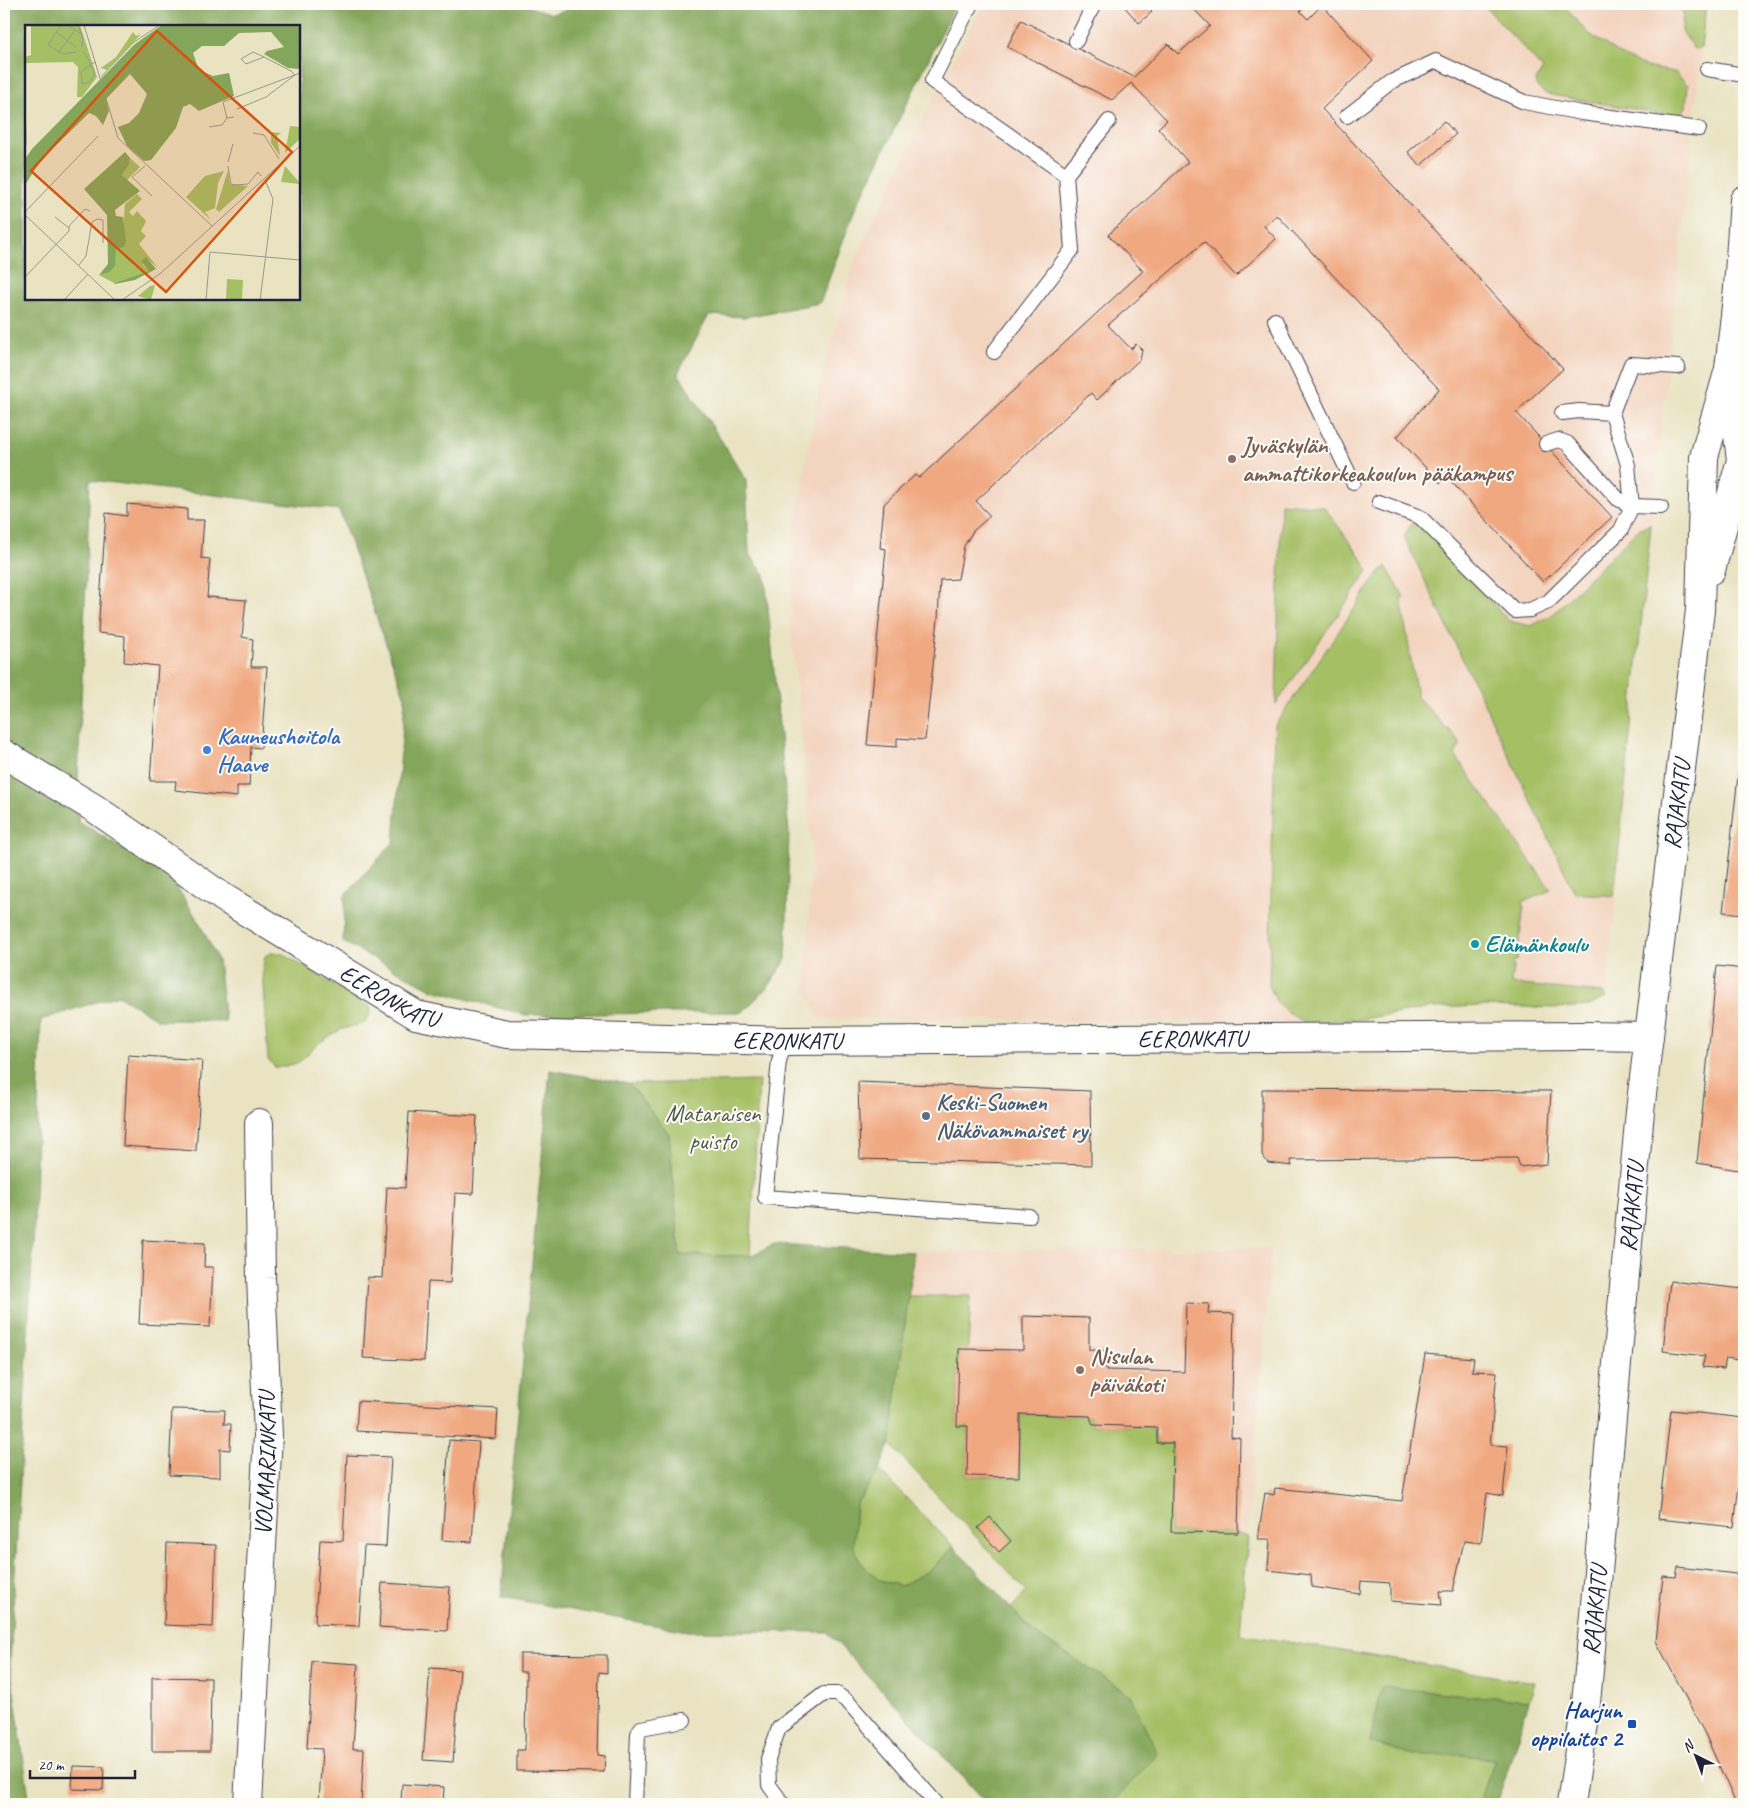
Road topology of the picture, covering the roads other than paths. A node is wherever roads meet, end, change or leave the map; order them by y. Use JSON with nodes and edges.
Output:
{"nodes":[{"id":1,"x":971,"y":4,"type":"edge"},
{"id":2,"x":1094,"y":4,"type":"edge"},
{"id":3,"x":1076,"y":41,"type":"dead end"},
{"id":4,"x":1707,"y":69,"type":"dead end"},
{"id":5,"x":1744,"y":75,"type":"edge"},
{"id":6,"x":1347,"y":116,"type":"dead end"},
{"id":7,"x":1109,"y":121,"type":"dead end"},
{"id":8,"x":1699,"y":129,"type":"dead end"},
{"id":9,"x":1066,"y":175,"type":"junction"},
{"id":10,"x":1744,"y":200,"type":"edge"},
{"id":11,"x":1275,"y":320,"type":"dead end"},
{"id":12,"x":994,"y":352,"type":"dead end"},
{"id":13,"x":1678,"y":367,"type":"dead end"},
{"id":14,"x":1737,"y":370,"type":"edge"},
{"id":15,"x":1562,"y":413,"type":"dead end"},
{"id":16,"x":1612,"y":413,"type":"junction"},
{"id":17,"x":1546,"y":444,"type":"dead end"},
{"id":18,"x":1352,"y":482,"type":"dead end"},
{"id":19,"x":1379,"y":502,"type":"dead end"},
{"id":20,"x":1632,"y":506,"type":"junction"},
{"id":21,"x":1661,"y":507,"type":"dead end"},
{"id":22,"x":1700,"y":610,"type":"junction"},
{"id":23,"x":4,"y":754,"type":"edge"},
{"id":24,"x":1649,"y":1037,"type":"junction"},
{"id":25,"x":785,"y":1041,"type":"junction"},
{"id":26,"x":259,"y":1123,"type":"dead end"},
{"id":27,"x":1029,"y":1216,"type":"dead end"},
{"id":28,"x":684,"y":1720,"type":"dead end"},
{"id":29,"x":248,"y":1804,"type":"edge"},
{"id":30,"x":635,"y":1804,"type":"edge"},
{"id":31,"x":783,"y":1804,"type":"edge"},
{"id":32,"x":937,"y":1804,"type":"edge"},
{"id":33,"x":1571,"y":1804,"type":"edge"}],
"edges":[{"from":1,"to":9,"type":"lane"},
{"from":2,"to":3,"type":"lane"},
{"from":4,"to":5,"type":"lane"},
{"from":6,"to":8,"type":"lane"},
{"from":7,"to":9,"type":"lane"},
{"from":9,"to":12,"type":"lane"},
{"from":10,"to":14,"type":"street","name":"RAJAKATU"},
{"from":11,"to":18,"type":"lane"},
{"from":13,"to":16,"type":"lane"},
{"from":14,"to":22,"type":"street","name":"RAJAKATU"},
{"from":14,"to":22,"type":"street","name":"RAJAKATU"},
{"from":15,"to":16,"type":"lane"},
{"from":16,"to":20,"type":"lane"},
{"from":17,"to":20,"type":"lane"},
{"from":19,"to":20,"type":"lane"},
{"from":20,"to":21,"type":"lane"},
{"from":22,"to":24,"type":"street","name":"RAJAKATU"},
{"from":23,"to":25,"type":"street","name":"EERONKATU"},
{"from":24,"to":25,"type":"street","name":"EERONKATU"},
{"from":24,"to":33,"type":"street","name":"RAJAKATU"},
{"from":25,"to":27,"type":"lane"},
{"from":26,"to":29,"type":"street","name":"VOLMARINKATU"},
{"from":28,"to":30,"type":"lane"},
{"from":31,"to":32,"type":"lane"}]}
